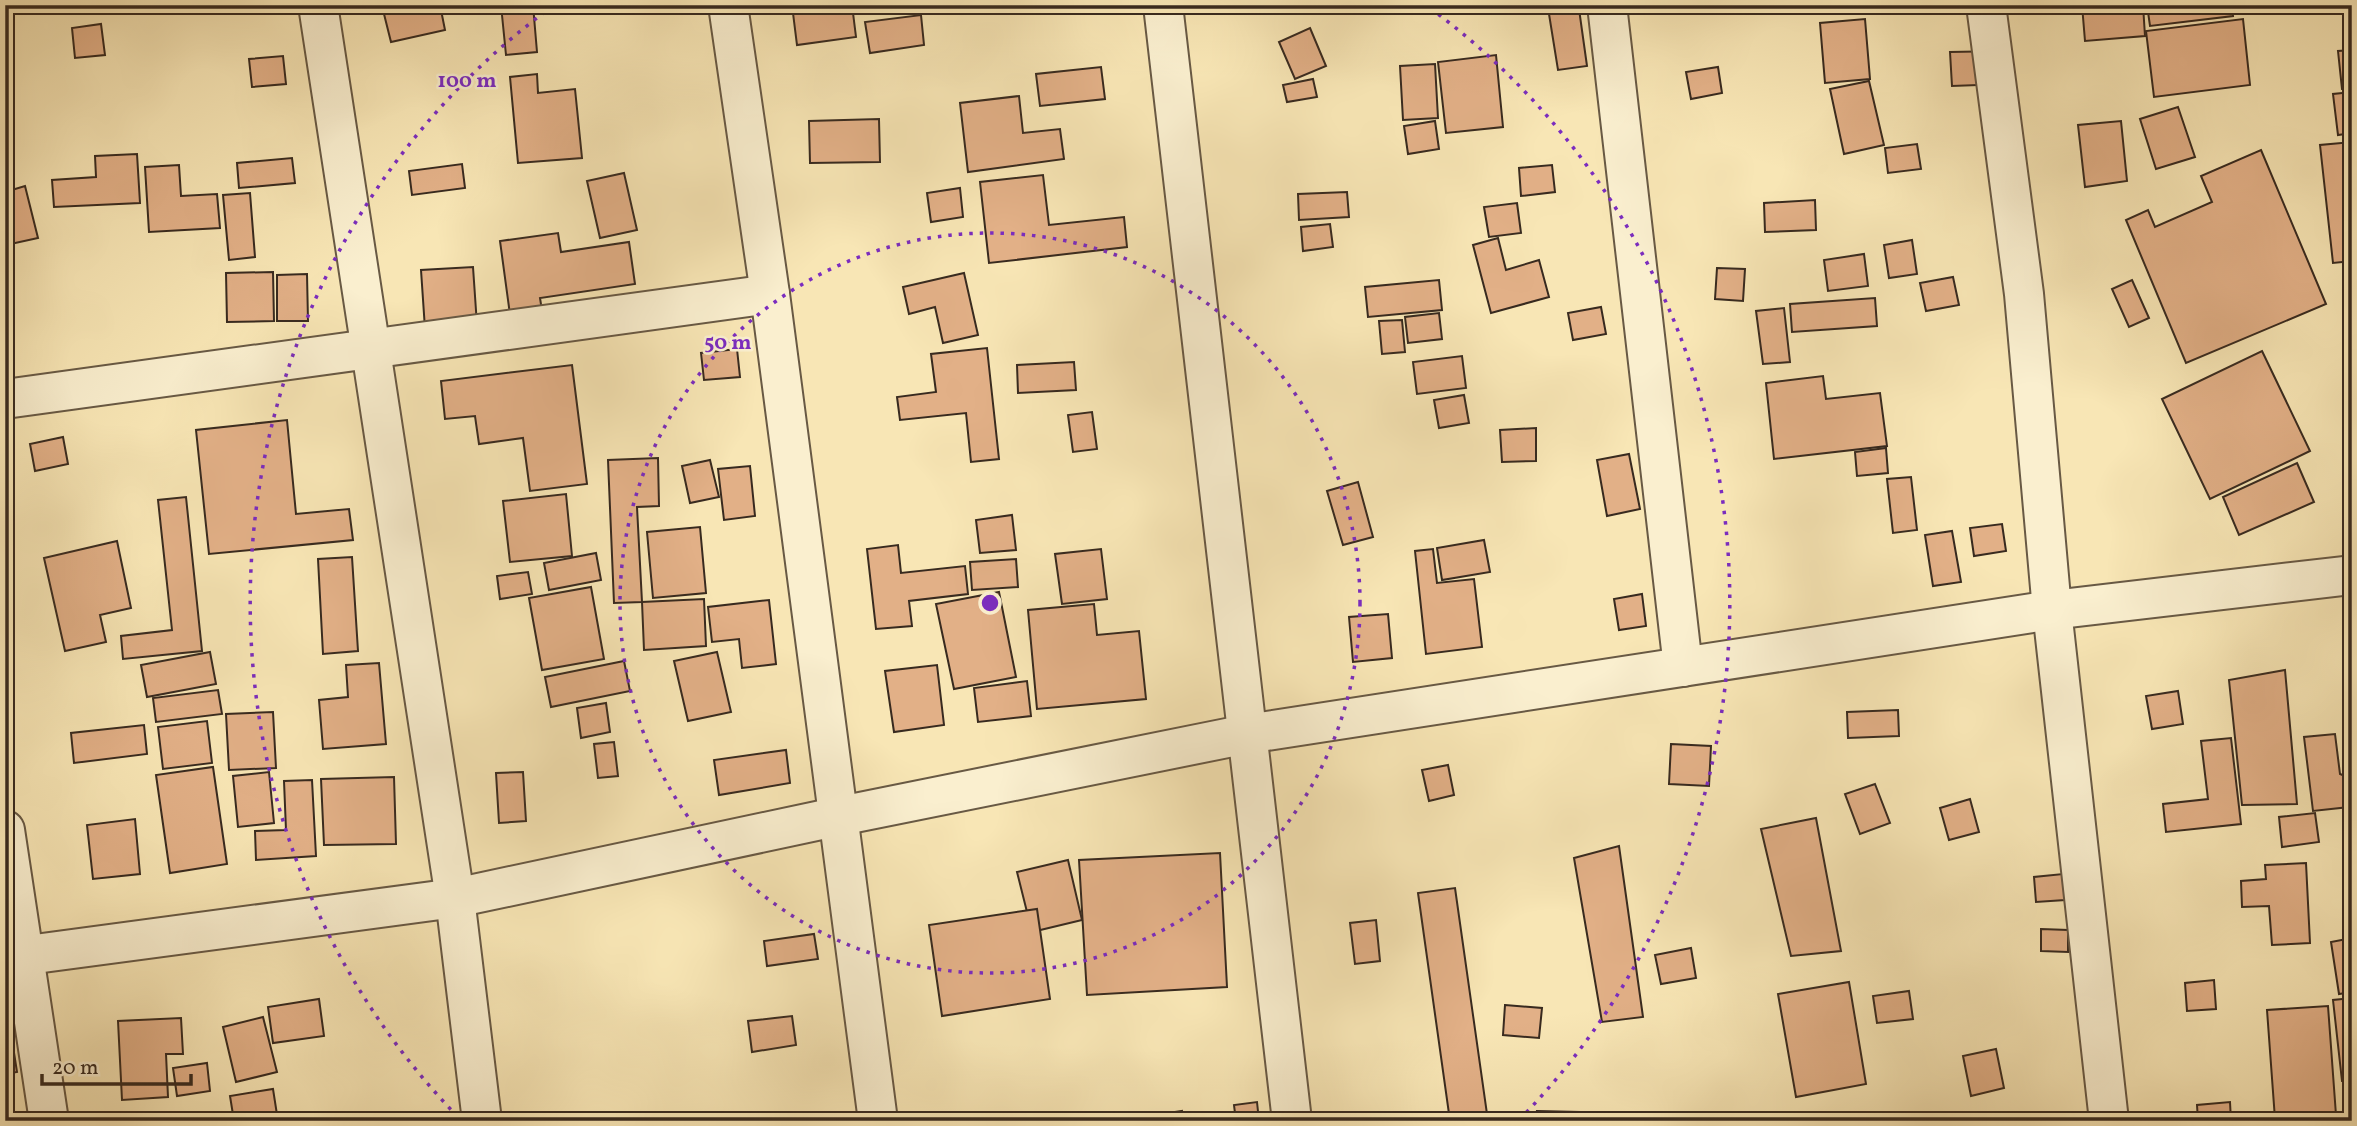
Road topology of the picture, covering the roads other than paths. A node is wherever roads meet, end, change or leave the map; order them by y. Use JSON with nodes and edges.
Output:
{"nodes":[{"id":1,"x":318,"y":5,"type":"edge"},
{"id":2,"x":728,"y":5,"type":"edge"},
{"id":3,"x":1163,"y":5,"type":"edge"},
{"id":4,"x":1607,"y":5,"type":"edge"},
{"id":5,"x":1986,"y":5,"type":"edge"},
{"id":6,"x":770,"y":294,"type":"junction"},
{"id":7,"x":369,"y":347,"type":"junction"},
{"id":8,"x":5,"y":399,"type":"edge"},
{"id":9,"x":2352,"y":575,"type":"edge"},
{"id":10,"x":2052,"y":610,"type":"junction"},
{"id":11,"x":1683,"y":667,"type":"junction"},
{"id":12,"x":1247,"y":734,"type":"junction"},
{"id":13,"x":839,"y":816,"type":"junction"},
{"id":14,"x":5,"y":830,"type":"edge"},
{"id":15,"x":455,"y":898,"type":"junction"},
{"id":16,"x":14,"y":957,"type":"edge"},
{"id":17,"x":49,"y":1121,"type":"edge"},
{"id":18,"x":482,"y":1121,"type":"edge"},
{"id":19,"x":878,"y":1121,"type":"edge"},
{"id":20,"x":1292,"y":1121,"type":"edge"},
{"id":21,"x":2109,"y":1121,"type":"edge"}],
"edges":[{"from":1,"to":7,"type":"street"},
{"from":2,"to":6,"type":"street"},
{"from":3,"to":12,"type":"street"},
{"from":4,"to":11,"type":"street"},
{"from":5,"to":10,"type":"street"},
{"from":6,"to":7,"type":"street"},
{"from":6,"to":13,"type":"street"},
{"from":7,"to":8,"type":"street"},
{"from":7,"to":15,"type":"street"},
{"from":9,"to":10,"type":"street"},
{"from":10,"to":11,"type":"street"},
{"from":10,"to":21,"type":"street"},
{"from":11,"to":12,"type":"street"},
{"from":12,"to":13,"type":"street"},
{"from":12,"to":20,"type":"street"},
{"from":13,"to":15,"type":"street"},
{"from":13,"to":19,"type":"street"},
{"from":14,"to":16,"type":"street"},
{"from":15,"to":16,"type":"street"},
{"from":15,"to":18,"type":"street"},
{"from":16,"to":17,"type":"street"}]}
